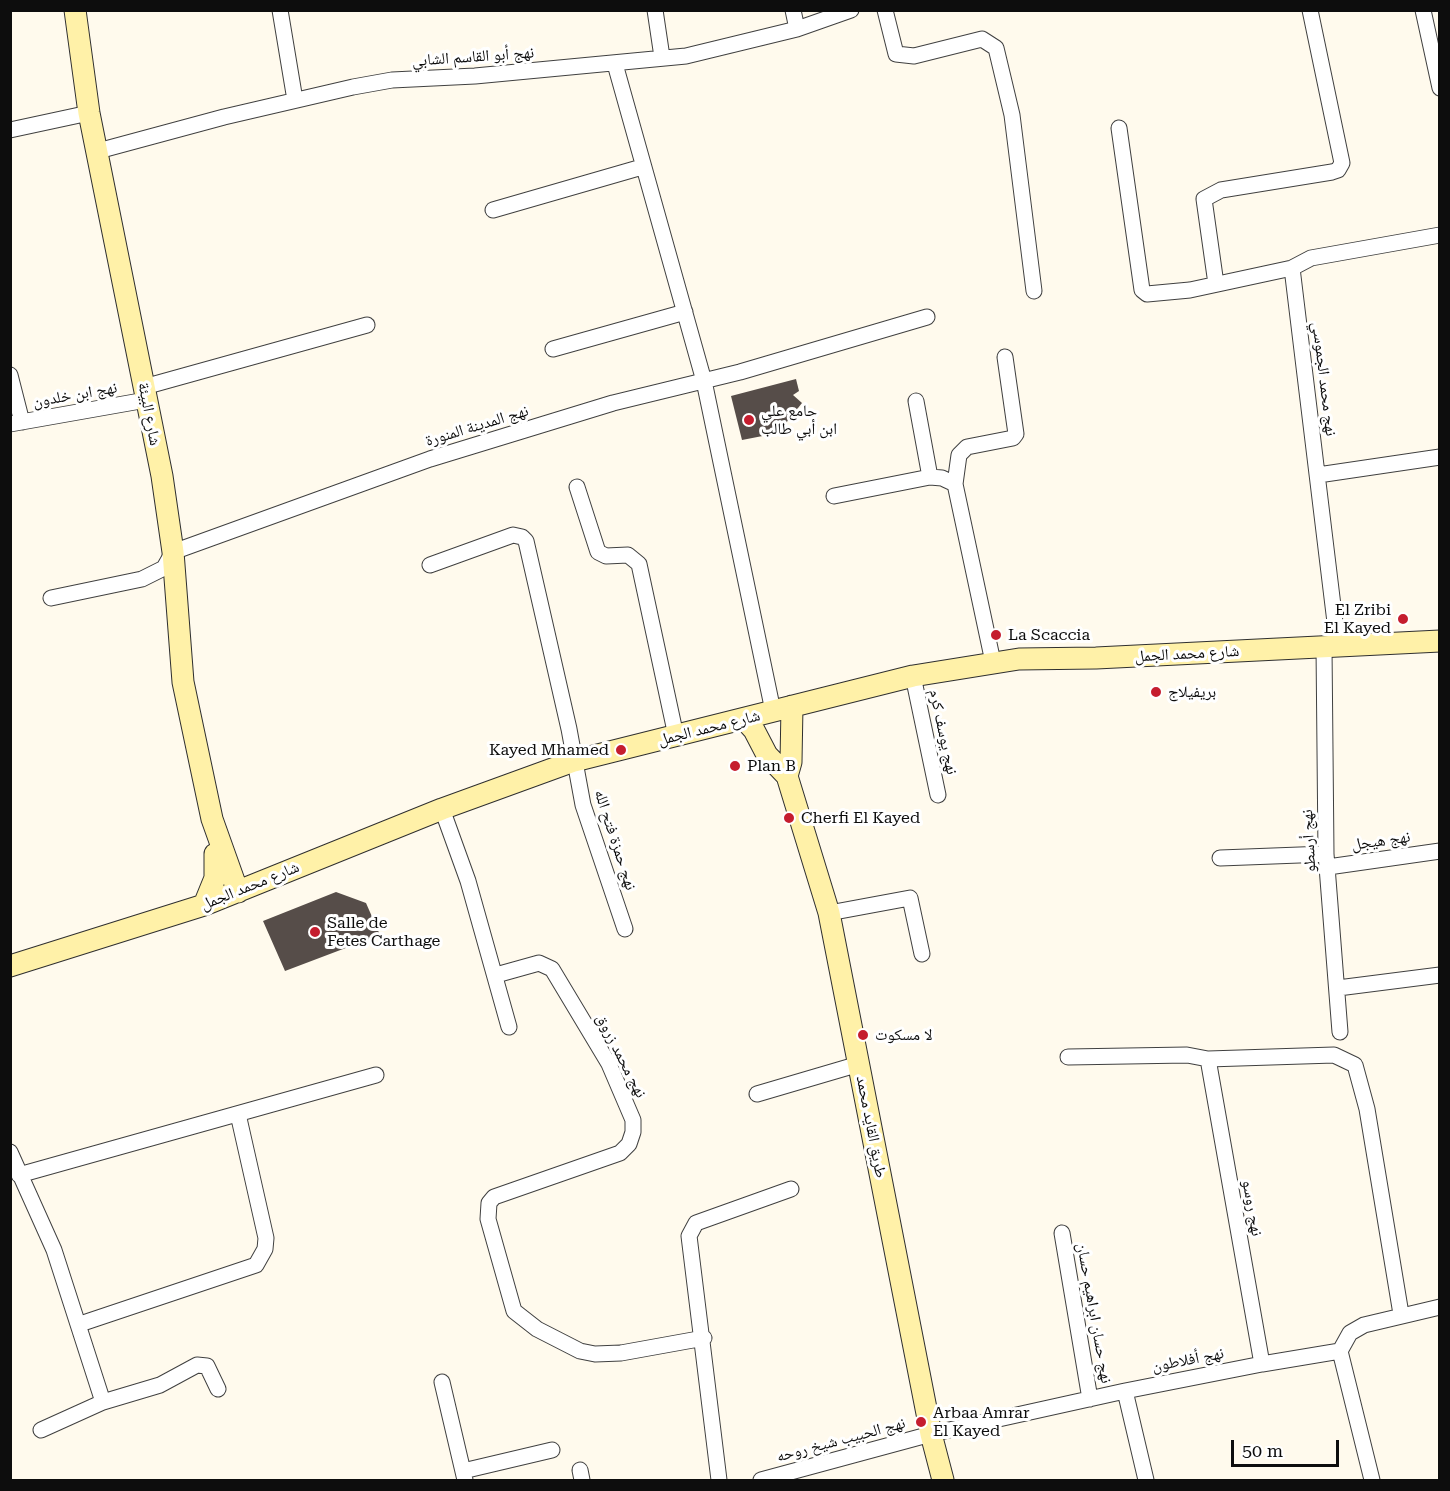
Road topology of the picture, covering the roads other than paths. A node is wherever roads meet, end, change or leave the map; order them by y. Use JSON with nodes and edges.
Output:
{"nodes":[{"id":1,"x":75,"y":10,"type":"edge"},
{"id":2,"x":280,"y":10,"type":"edge"},
{"id":3,"x":655,"y":10,"type":"edge"},
{"id":4,"x":793,"y":10,"type":"edge"},
{"id":5,"x":851,"y":10,"type":"edge"},
{"id":6,"x":885,"y":10,"type":"edge"},
{"id":7,"x":1310,"y":10,"type":"edge"},
{"id":8,"x":1423,"y":10,"type":"edge"},
{"id":9,"x":797,"y":29,"type":"junction"},
{"id":10,"x":662,"y":57,"type":"junction"},
{"id":11,"x":615,"y":64,"type":"junction"},
{"id":12,"x":1440,"y":88,"type":"edge"},
{"id":13,"x":295,"y":100,"type":"junction"},
{"id":14,"x":89,"y":113,"type":"junction"},
{"id":15,"x":1119,"y":128,"type":"dead end"},
{"id":16,"x":10,"y":130,"type":"edge"},
{"id":17,"x":98,"y":152,"type":"junction"},
{"id":18,"x":642,"y":167,"type":"junction"},
{"id":19,"x":494,"y":210,"type":"dead end"},
{"id":20,"x":1440,"y":235,"type":"edge"},
{"id":21,"x":1292,"y":268,"type":"junction"},
{"id":22,"x":1216,"y":284,"type":"junction"},
{"id":23,"x":1034,"y":291,"type":"dead end"},
{"id":24,"x":685,"y":312,"type":"junction"},
{"id":25,"x":927,"y":316,"type":"dead end"},
{"id":26,"x":367,"y":325,"type":"dead end"},
{"id":27,"x":553,"y":349,"type":"dead end"},
{"id":28,"x":1005,"y":357,"type":"dead end"},
{"id":29,"x":10,"y":375,"type":"edge"},
{"id":30,"x":704,"y":381,"type":"junction"},
{"id":31,"x":145,"y":394,"type":"junction"},
{"id":32,"x":916,"y":401,"type":"dead end"},
{"id":33,"x":16,"y":423,"type":"edge"},
{"id":34,"x":1440,"y":457,"type":"edge"},
{"id":35,"x":1318,"y":475,"type":"junction"},
{"id":36,"x":930,"y":477,"type":"junction"},
{"id":37,"x":955,"y":484,"type":"junction"},
{"id":38,"x":577,"y":487,"type":"dead end"},
{"id":39,"x":834,"y":496,"type":"dead end"},
{"id":40,"x":173,"y":552,"type":"junction"},
{"id":41,"x":430,"y":565,"type":"dead end"},
{"id":42,"x":51,"y":598,"type":"dead end"},
{"id":43,"x":1440,"y":641,"type":"edge"},
{"id":44,"x":1331,"y":647,"type":"junction"},
{"id":45,"x":993,"y":662,"type":"junction"},
{"id":46,"x":913,"y":676,"type":"junction"},
{"id":47,"x":783,"y":709,"type":"junction"},
{"id":48,"x":744,"y":719,"type":"junction"},
{"id":49,"x":676,"y":736,"type":"junction"},
{"id":50,"x":574,"y":761,"type":"junction"},
{"id":51,"x":788,"y":776,"type":"junction"},
{"id":52,"x":938,"y":795,"type":"dead end"},
{"id":53,"x":442,"y":809,"type":"junction"},
{"id":54,"x":219,"y":851,"type":"junction"},
{"id":55,"x":1440,"y":851,"type":"edge"},
{"id":56,"x":1220,"y":858,"type":"dead end"},
{"id":57,"x":1327,"y":860,"type":"junction"},
{"id":58,"x":268,"y":879,"type":"junction"},
{"id":59,"x":233,"y":894,"type":"junction"},
{"id":60,"x":204,"y":905,"type":"junction"},
{"id":61,"x":829,"y":913,"type":"junction"},
{"id":62,"x":625,"y":929,"type":"dead end"},
{"id":63,"x":922,"y":954,"type":"dead end"},
{"id":64,"x":10,"y":966,"type":"edge"},
{"id":65,"x":496,"y":975,"type":"junction"},
{"id":66,"x":1440,"y":975,"type":"edge"},
{"id":67,"x":1338,"y":988,"type":"junction"},
{"id":68,"x":509,"y":1027,"type":"dead end"},
{"id":69,"x":1340,"y":1032,"type":"dead end"},
{"id":70,"x":1068,"y":1057,"type":"dead end"},
{"id":71,"x":1208,"y":1059,"type":"junction"},
{"id":72,"x":859,"y":1064,"type":"junction"},
{"id":73,"x":376,"y":1075,"type":"dead end"},
{"id":74,"x":757,"y":1094,"type":"dead end"},
{"id":75,"x":238,"y":1114,"type":"junction"},
{"id":76,"x":10,"y":1152,"type":"edge"},
{"id":77,"x":19,"y":1175,"type":"junction"},
{"id":78,"x":791,"y":1189,"type":"dead end"},
{"id":79,"x":1062,"y":1233,"type":"dead end"},
{"id":80,"x":1440,"y":1307,"type":"edge"},
{"id":81,"x":1401,"y":1314,"type":"junction"},
{"id":82,"x":80,"y":1324,"type":"junction"},
{"id":83,"x":704,"y":1338,"type":"junction"},
{"id":84,"x":1340,"y":1351,"type":"junction"},
{"id":85,"x":1262,"y":1364,"type":"junction"},
{"id":86,"x":442,"y":1382,"type":"dead end"},
{"id":87,"x":218,"y":1389,"type":"dead end"},
{"id":88,"x":1125,"y":1391,"type":"junction"},
{"id":89,"x":1090,"y":1399,"type":"junction"},
{"id":90,"x":103,"y":1402,"type":"junction"},
{"id":91,"x":41,"y":1430,"type":"dead end"},
{"id":92,"x":931,"y":1434,"type":"junction"},
{"id":93,"x":552,"y":1450,"type":"dead end"},
{"id":94,"x":464,"y":1476,"type":"edge"},
{"id":95,"x":719,"y":1480,"type":"edge"},
{"id":96,"x":761,"y":1480,"type":"edge"},
{"id":97,"x":943,"y":1480,"type":"edge"},
{"id":98,"x":1146,"y":1480,"type":"edge"},
{"id":99,"x":1372,"y":1480,"type":"edge"}],
"edges":[{"from":1,"to":14,"type":"street","name":"شارع البيئة"},
{"from":2,"to":13,"type":"street"},
{"from":3,"to":10,"type":"street"},
{"from":4,"to":9,"type":"street"},
{"from":5,"to":9,"type":"street","name":"نهج أبو القاسم الشابي"},
{"from":6,"to":23,"type":"street"},
{"from":7,"to":22,"type":"street"},
{"from":8,"to":12,"type":"street"},
{"from":9,"to":10,"type":"street","name":"نهج أبو القاسم الشابي"},
{"from":10,"to":11,"type":"street","name":"نهج أبو القاسم الشابي"},
{"from":11,"to":13,"type":"street","name":"نهج أبو القاسم الشابي"},
{"from":11,"to":18,"type":"street"},
{"from":13,"to":17,"type":"street","name":"نهج أبو القاسم الشابي"},
{"from":14,"to":16,"type":"street"},
{"from":14,"to":17,"type":"street","name":"شارع البيئة"},
{"from":15,"to":22,"type":"street"},
{"from":17,"to":31,"type":"street","name":"شارع البيئة"},
{"from":18,"to":19,"type":"street"},
{"from":18,"to":24,"type":"street"},
{"from":20,"to":21,"type":"street"},
{"from":21,"to":22,"type":"street"},
{"from":21,"to":35,"type":"street","name":"نهج محمد الجموسي"},
{"from":24,"to":27,"type":"street"},
{"from":24,"to":30,"type":"street"},
{"from":25,"to":30,"type":"street","name":"نهج المدينة المنورة"},
{"from":26,"to":31,"type":"street","name":"نهج ابن خلدون"},
{"from":28,"to":37,"type":"street"},
{"from":29,"to":33,"type":"street"},
{"from":30,"to":40,"type":"street","name":"نهج المدينة المنورة"},
{"from":30,"to":47,"type":"street"},
{"from":31,"to":33,"type":"street","name":"نهج ابن خلدون"},
{"from":31,"to":40,"type":"street","name":"شارع البيئة"},
{"from":32,"to":36,"type":"street"},
{"from":34,"to":35,"type":"street"},
{"from":35,"to":44,"type":"street","name":"نهج محمد الجموسي"},
{"from":36,"to":37,"type":"street"},
{"from":36,"to":39,"type":"street"},
{"from":37,"to":45,"type":"street"},
{"from":38,"to":49,"type":"street"},
{"from":40,"to":42,"type":"street","name":"نهج المدينة المنورة"},
{"from":40,"to":54,"type":"street","name":"شارع البيئة"},
{"from":41,"to":50,"type":"street","name":"نهج حمزة فتح الله"},
{"from":43,"to":44,"type":"street","name":"شارع محمد الجمل"},
{"from":44,"to":45,"type":"street","name":"شارع محمد الجمل"},
{"from":44,"to":57,"type":"street","name":"نهج أرسطو"},
{"from":45,"to":46,"type":"street","name":"شارع محمد الجمل"},
{"from":46,"to":47,"type":"street","name":"شارع محمد الجمل"},
{"from":46,"to":52,"type":"street","name":"نهج يوسف كرم"},
{"from":47,"to":48,"type":"street","name":"شارع محمد الجمل"},
{"from":47,"to":51,"type":"street","name":"طريق القايد محمد"},
{"from":48,"to":49,"type":"street","name":"شارع محمد الجمل"},
{"from":48,"to":51,"type":"street","name":"طريق القايد محمد"},
{"from":49,"to":50,"type":"street","name":"شارع محمد الجمل"},
{"from":50,"to":53,"type":"street","name":"شارع محمد الجمل"},
{"from":50,"to":62,"type":"street","name":"نهج حمزة فتح الله"},
{"from":51,"to":61,"type":"street","name":"طريق القايد محمد"},
{"from":53,"to":58,"type":"street","name":"شارع محمد الجمل"},
{"from":53,"to":65,"type":"street"},
{"from":54,"to":58,"type":"street"},
{"from":54,"to":59,"type":"street","name":"شارع البيئة"},
{"from":54,"to":60,"type":"street"},
{"from":55,"to":57,"type":"street","name":"نهج هيجل"},
{"from":56,"to":57,"type":"street","name":"نهج هيجل"},
{"from":57,"to":67,"type":"street","name":"نهج أرسطو"},
{"from":58,"to":59,"type":"street","name":"شارع محمد الجمل"},
{"from":59,"to":60,"type":"street","name":"شارع محمد الجمل"},
{"from":60,"to":64,"type":"street","name":"شارع محمد الجمل"},
{"from":61,"to":63,"type":"street"},
{"from":61,"to":72,"type":"street","name":"طريق القايد محمد"},
{"from":65,"to":68,"type":"street"},
{"from":65,"to":83,"type":"street","name":"نهج محمد زروق"},
{"from":66,"to":67,"type":"street"},
{"from":67,"to":69,"type":"street","name":"نهج أرسطو"},
{"from":70,"to":71,"type":"street"},
{"from":71,"to":81,"type":"street"},
{"from":71,"to":85,"type":"street","name":"نهج روسو"},
{"from":72,"to":74,"type":"street"},
{"from":72,"to":92,"type":"street","name":"طريق القايد محمد"},
{"from":73,"to":75,"type":"street"},
{"from":75,"to":77,"type":"street"},
{"from":75,"to":82,"type":"street"},
{"from":76,"to":77,"type":"street"},
{"from":77,"to":82,"type":"street"},
{"from":78,"to":83,"type":"street"},
{"from":79,"to":89,"type":"street","name":"نهج حسان ابراهيم حسان"},
{"from":80,"to":81,"type":"street"},
{"from":81,"to":84,"type":"street"},
{"from":82,"to":90,"type":"street"},
{"from":83,"to":95,"type":"street"},
{"from":84,"to":85,"type":"street","name":"نهج أفلاطون"},
{"from":84,"to":99,"type":"street"},
{"from":85,"to":88,"type":"street","name":"نهج أفلاطون"},
{"from":86,"to":94,"type":"street"},
{"from":87,"to":90,"type":"street"},
{"from":88,"to":89,"type":"street","name":"نهج أفلاطون"},
{"from":88,"to":98,"type":"street"},
{"from":89,"to":92,"type":"street","name":"نهج أفلاطون"},
{"from":90,"to":91,"type":"street"},
{"from":92,"to":96,"type":"street","name":"نهج الحبيب شيخ روحه"},
{"from":92,"to":97,"type":"street","name":"طريق القايد محمد"},
{"from":93,"to":94,"type":"street"}]}
